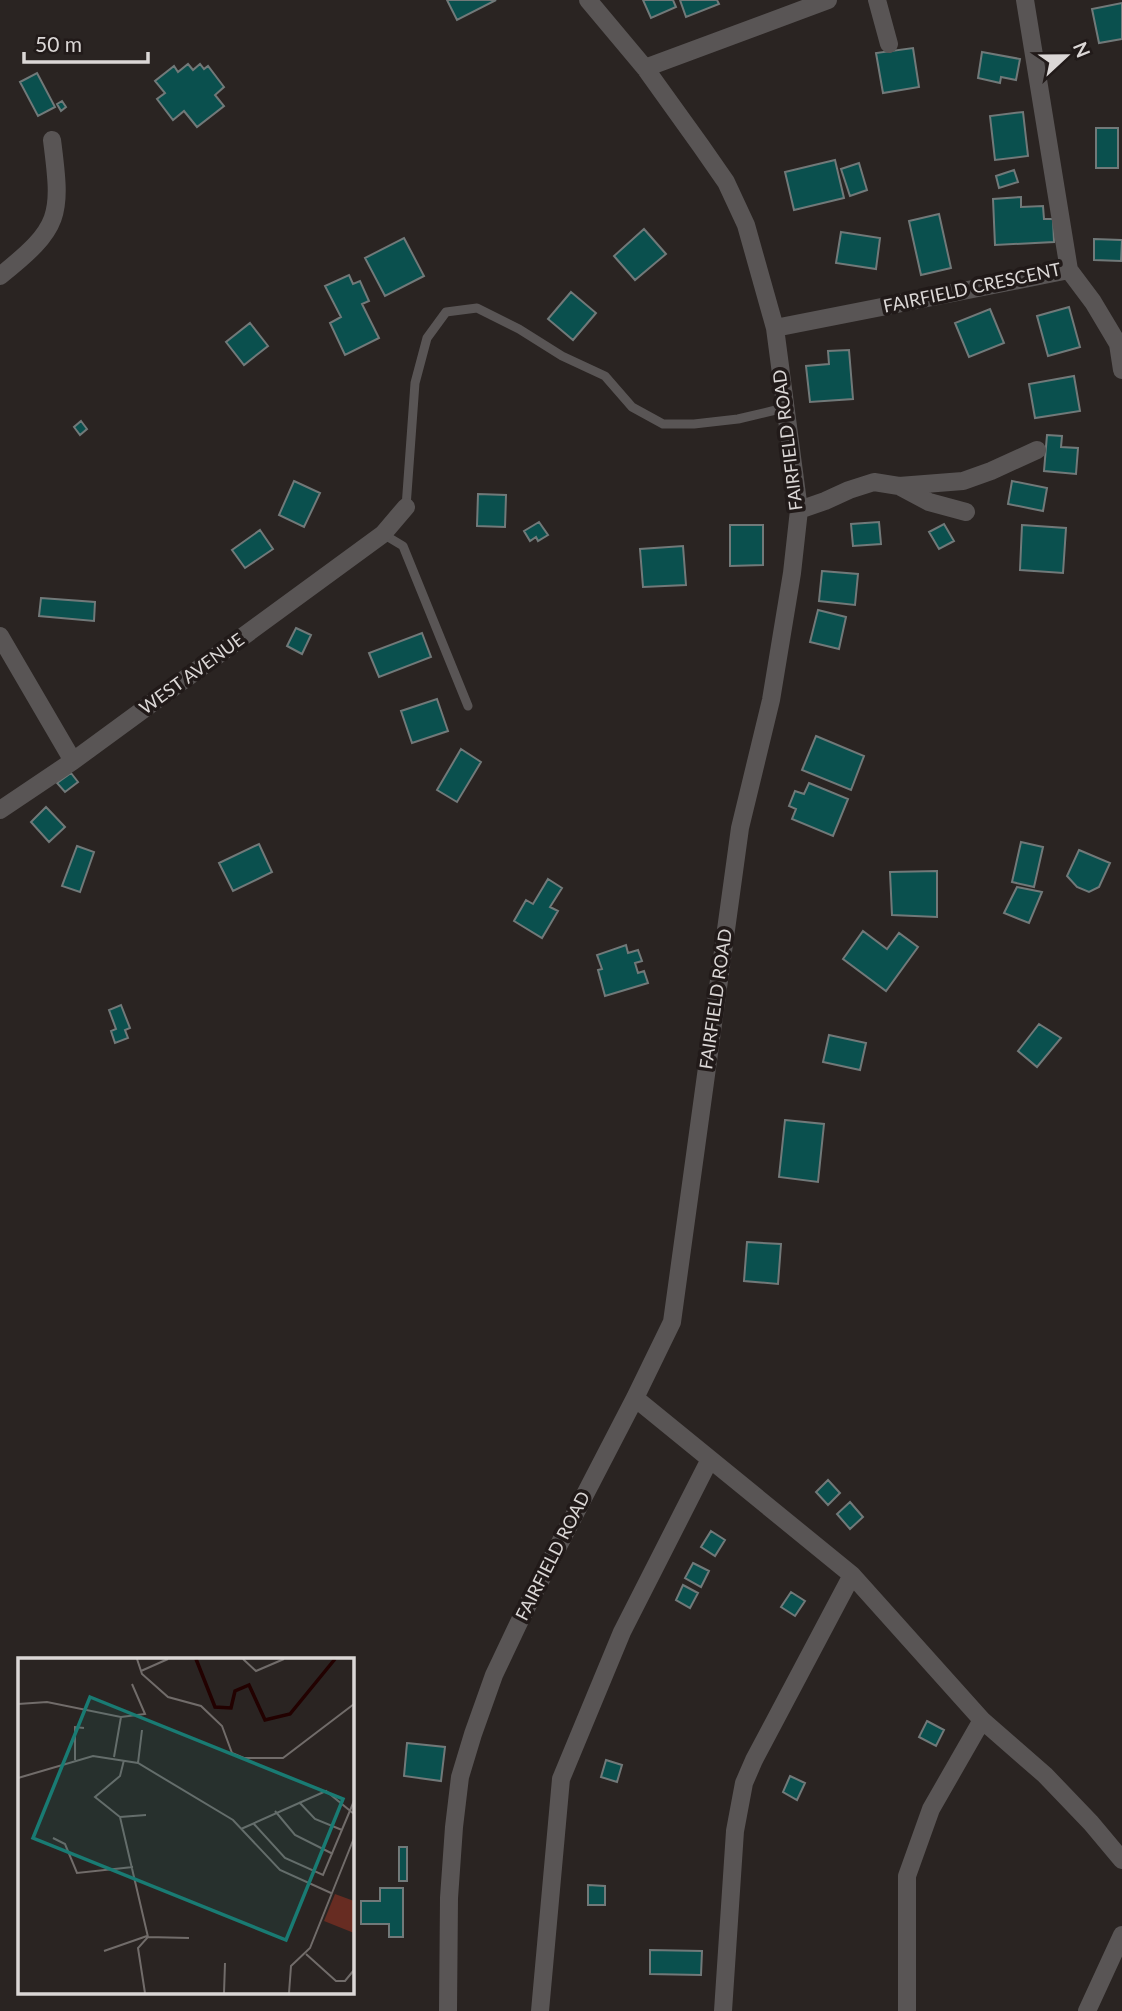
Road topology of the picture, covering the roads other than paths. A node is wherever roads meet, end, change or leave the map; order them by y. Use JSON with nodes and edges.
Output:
{"nodes":[{"id":1,"x":588,"y":0,"type":"edge"},
{"id":2,"x":828,"y":0,"type":"edge"},
{"id":3,"x":877,"y":0,"type":"edge"},
{"id":4,"x":1025,"y":0,"type":"edge"},
{"id":5,"x":889,"y":44,"type":"dead end"},
{"id":6,"x":645,"y":68,"type":"junction"},
{"id":7,"x":52,"y":140,"type":"dead end"},
{"id":8,"x":1069,"y":270,"type":"junction"},
{"id":9,"x":0,"y":276,"type":"edge"},
{"id":10,"x":775,"y":328,"type":"junction"},
{"id":11,"x":1122,"y":370,"type":"edge"},
{"id":12,"x":784,"y":408,"type":"junction"},
{"id":13,"x":1037,"y":450,"type":"dead end"},
{"id":14,"x":899,"y":486,"type":"junction"},
{"id":15,"x":406,"y":507,"type":"joint"},
{"id":16,"x":799,"y":510,"type":"junction"},
{"id":17,"x":966,"y":512,"type":"dead end"},
{"id":18,"x":383,"y":534,"type":"junction"},
{"id":19,"x":0,"y":636,"type":"edge"},
{"id":20,"x":468,"y":706,"type":"dead end"},
{"id":21,"x":73,"y":761,"type":"junction"},
{"id":22,"x":0,"y":810,"type":"edge"},
{"id":23,"x":635,"y":1398,"type":"junction"},
{"id":24,"x":710,"y":1459,"type":"junction"},
{"id":25,"x":852,"y":1575,"type":"junction"},
{"id":26,"x":982,"y":1720,"type":"junction"},
{"id":27,"x":1122,"y":1860,"type":"edge"},
{"id":28,"x":1122,"y":1935,"type":"edge"},
{"id":29,"x":448,"y":2011,"type":"edge"},
{"id":30,"x":540,"y":2011,"type":"edge"},
{"id":31,"x":723,"y":2011,"type":"edge"},
{"id":32,"x":907,"y":2011,"type":"edge"},
{"id":33,"x":1087,"y":2011,"type":"edge"}],
"edges":[{"from":1,"to":6,"type":"street","name":"FAIRFIELD ROAD"},
{"from":2,"to":6,"type":"street"},
{"from":3,"to":5,"type":"street"},
{"from":4,"to":8,"type":"street","name":"FAIRFIELD CRESCENT"},
{"from":6,"to":10,"type":"street","name":"FAIRFIELD ROAD"},
{"from":7,"to":9,"type":"street"},
{"from":8,"to":10,"type":"street","name":"FAIRFIELD CRESCENT"},
{"from":8,"to":11,"type":"street"},
{"from":10,"to":12,"type":"street","name":"FAIRFIELD ROAD"},
{"from":12,"to":15,"type":"lane"},
{"from":12,"to":16,"type":"street","name":"FAIRFIELD ROAD"},
{"from":13,"to":14,"type":"street"},
{"from":14,"to":16,"type":"street"},
{"from":14,"to":17,"type":"street"},
{"from":15,"to":18,"type":"street","name":"WEST AVENUE"},
{"from":16,"to":23,"type":"street","name":"FAIRFIELD ROAD"},
{"from":18,"to":20,"type":"lane"},
{"from":18,"to":21,"type":"street","name":"WEST AVENUE"},
{"from":19,"to":21,"type":"street"},
{"from":21,"to":22,"type":"street","name":"WEST AVENUE"},
{"from":23,"to":24,"type":"street"},
{"from":23,"to":29,"type":"street","name":"FAIRFIELD ROAD"},
{"from":24,"to":25,"type":"street"},
{"from":24,"to":30,"type":"street"},
{"from":25,"to":26,"type":"street"},
{"from":25,"to":31,"type":"street"},
{"from":26,"to":27,"type":"street"},
{"from":26,"to":32,"type":"street"},
{"from":28,"to":33,"type":"street"}]}
